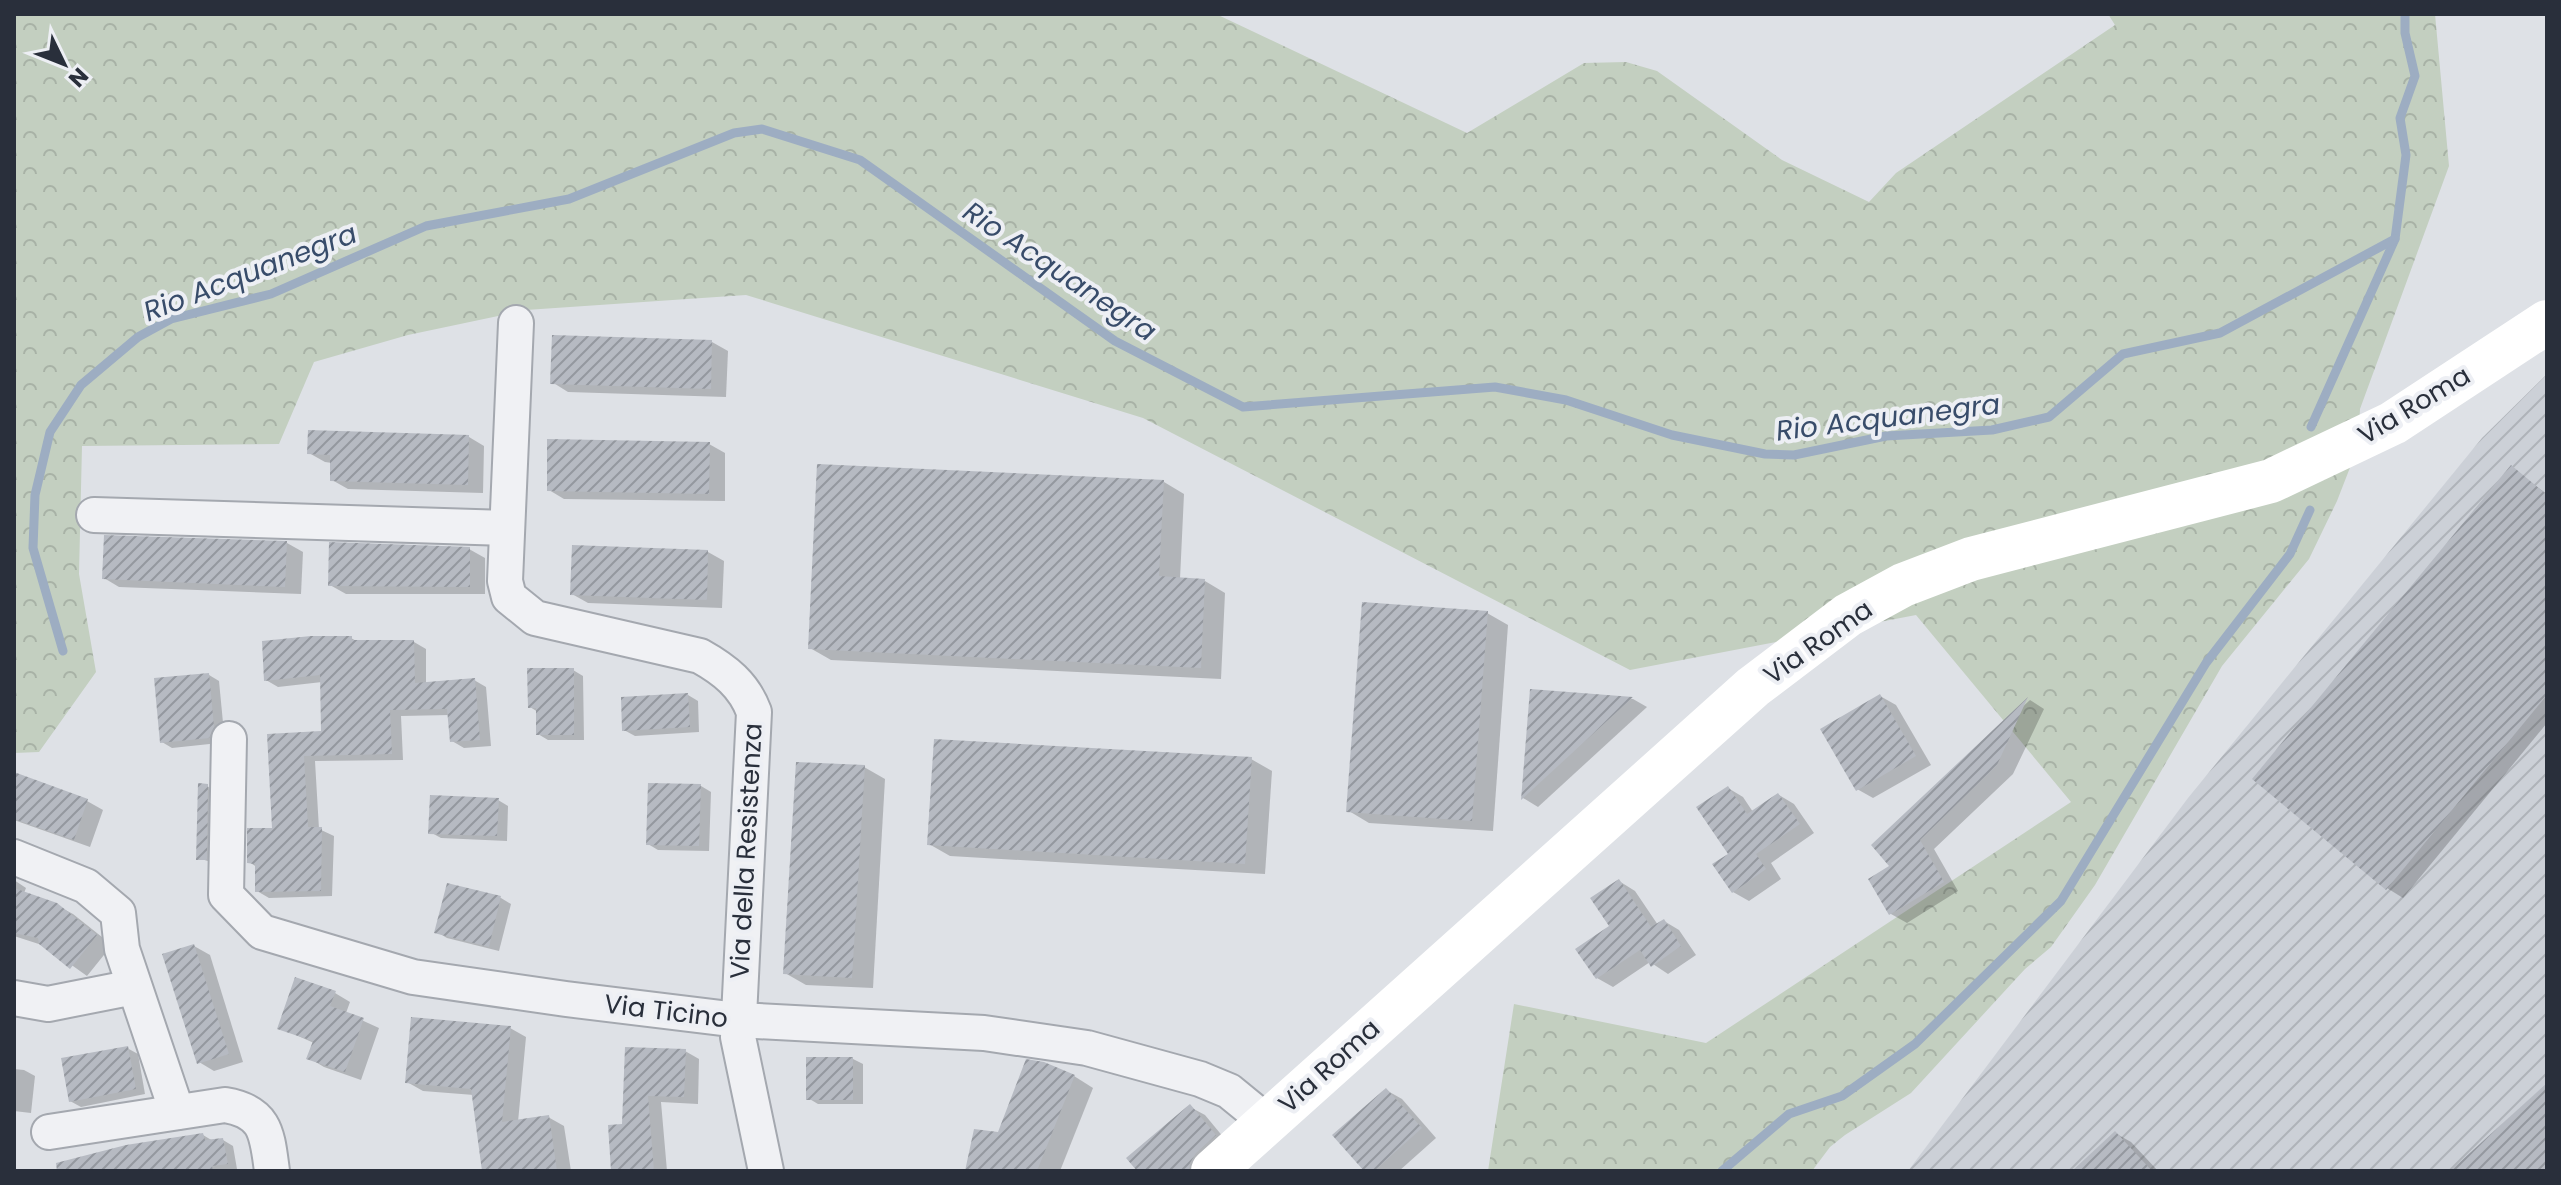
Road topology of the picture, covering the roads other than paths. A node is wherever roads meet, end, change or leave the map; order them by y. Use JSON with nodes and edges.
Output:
{"nodes":[{"id":1,"x":2547,"y":322,"type":"edge"},
{"id":2,"x":516,"y":323,"type":"dead end"},
{"id":3,"x":94,"y":515,"type":"dead end"},
{"id":4,"x":507,"y":528,"type":"junction"},
{"id":5,"x":229,"y":739,"type":"dead end"},
{"id":6,"x":14,"y":857,"type":"edge"},
{"id":7,"x":134,"y":987,"type":"junction"},
{"id":8,"x":14,"y":998,"type":"edge"},
{"id":9,"x":738,"y":1020,"type":"junction"},
{"id":10,"x":177,"y":1112,"type":"junction"},
{"id":11,"x":1267,"y":1122,"type":"junction"},
{"id":12,"x":49,"y":1132,"type":"dead end"},
{"id":13,"x":272,"y":1171,"type":"edge"},
{"id":14,"x":766,"y":1171,"type":"edge"},
{"id":15,"x":1213,"y":1171,"type":"edge"}],
"edges":[{"from":1,"to":11,"type":"street","name":"Via Roma"},
{"from":2,"to":4,"type":"street","name":"Via della Resistenza"},
{"from":3,"to":4,"type":"street"},
{"from":4,"to":9,"type":"street","name":"Via della Resistenza"},
{"from":5,"to":9,"type":"street","name":"Via Ticino"},
{"from":6,"to":7,"type":"street"},
{"from":7,"to":8,"type":"street"},
{"from":7,"to":10,"type":"street"},
{"from":9,"to":11,"type":"street","name":"Via Ticino"},
{"from":9,"to":14,"type":"street","name":"Via della Resistenza"},
{"from":10,"to":12,"type":"street"},
{"from":10,"to":13,"type":"street"},
{"from":11,"to":15,"type":"street","name":"Via Roma"}]}
